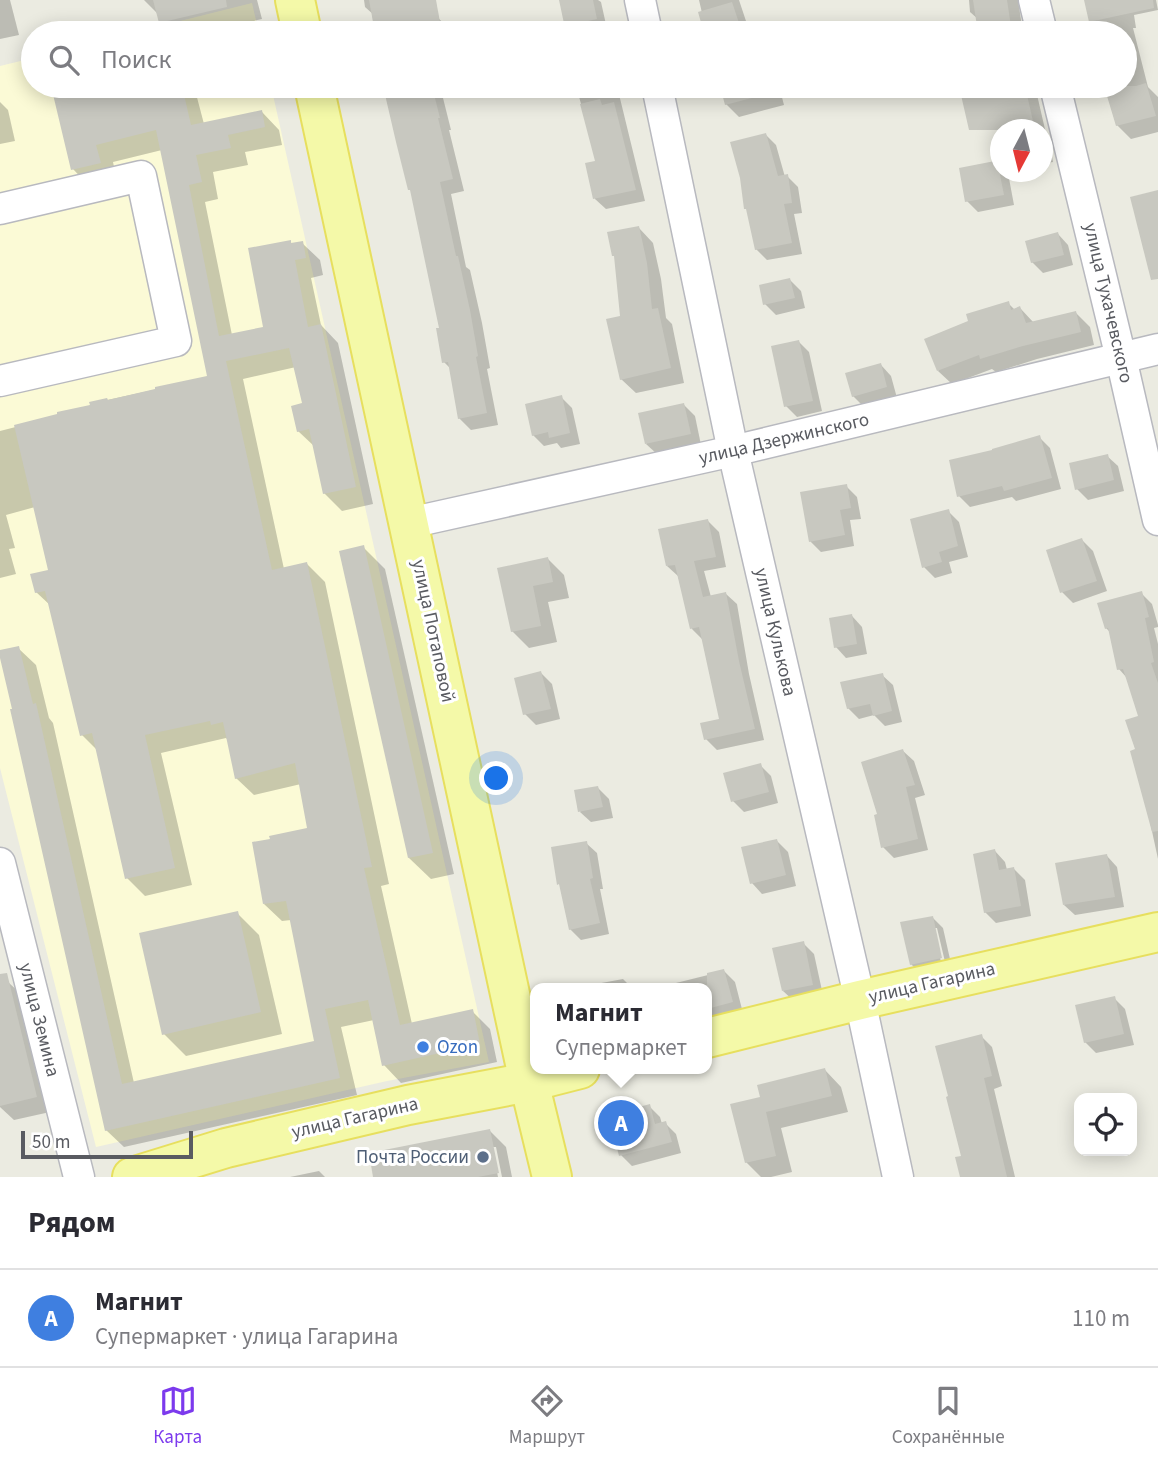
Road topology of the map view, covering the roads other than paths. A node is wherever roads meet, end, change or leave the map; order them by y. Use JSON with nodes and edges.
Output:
{"nodes":[{"id":1,"x":295,"y":0,"type":"edge"},
{"id":2,"x":640,"y":0,"type":"edge"},
{"id":3,"x":1034,"y":0,"type":"edge"},
{"id":4,"x":299,"y":21,"type":"edge"},
{"id":5,"x":644,"y":21,"type":"edge"},
{"id":6,"x":1039,"y":21,"type":"edge"},
{"id":7,"x":317,"y":98,"type":"edge"},
{"id":8,"x":659,"y":98,"type":"edge"},
{"id":9,"x":1058,"y":98,"type":"edge"},
{"id":10,"x":0,"y":209,"type":"edge"},
{"id":11,"x":1158,"y":349,"type":"edge"},
{"id":12,"x":1121,"y":358,"type":"junction"},
{"id":13,"x":0,"y":381,"type":"edge"},
{"id":14,"x":733,"y":451,"type":"junction"},
{"id":15,"x":1158,"y":520,"type":"edge"},
{"id":16,"x":409,"y":523,"type":"junction"},
{"id":17,"x":0,"y":863,"type":"edge"},
{"id":18,"x":1158,"y":932,"type":"edge"},
{"id":19,"x":860,"y":1000,"type":"junction"},
{"id":20,"x":712,"y":1037,"type":"edge"},
{"id":21,"x":560,"y":1074,"type":"edge"},
{"id":22,"x":529,"y":1082,"type":"junction"},
{"id":23,"x":79,"y":1177,"type":"edge"},
{"id":24,"x":132,"y":1177,"type":"edge"},
{"id":25,"x":552,"y":1177,"type":"edge"},
{"id":26,"x":898,"y":1177,"type":"edge"}],
"edges":[{"from":1,"to":4,"type":"main road"},
{"from":2,"to":5,"type":"street"},
{"from":3,"to":6,"type":"street"},
{"from":7,"to":16,"type":"main road","name":"улица Потаповой"},
{"from":8,"to":14,"type":"street","name":"улица Кулькова"},
{"from":9,"to":12,"type":"street","name":"улица Тухачевского"},
{"from":10,"to":13,"type":"street"},
{"from":11,"to":12,"type":"street","name":"улица Дзержинского"},
{"from":12,"to":14,"type":"street","name":"улица Дзержинского"},
{"from":12,"to":15,"type":"street","name":"улица Тухачевского"},
{"from":14,"to":16,"type":"street","name":"улица Дзержинского"},
{"from":14,"to":19,"type":"street","name":"улица Кулькова"},
{"from":16,"to":22,"type":"main road","name":"улица Потаповой"},
{"from":17,"to":23,"type":"street","name":"улица Земина"},
{"from":18,"to":19,"type":"main road","name":"улица Гагарина"},
{"from":19,"to":20,"type":"main road","name":"улица Гагарина"},
{"from":19,"to":26,"type":"street","name":"улица Кулькова"},
{"from":21,"to":22,"type":"main road","name":"улица Гагарина"},
{"from":22,"to":24,"type":"main road","name":"улица Гагарина"},
{"from":22,"to":25,"type":"main road","name":"улица Потаповой"}]}
